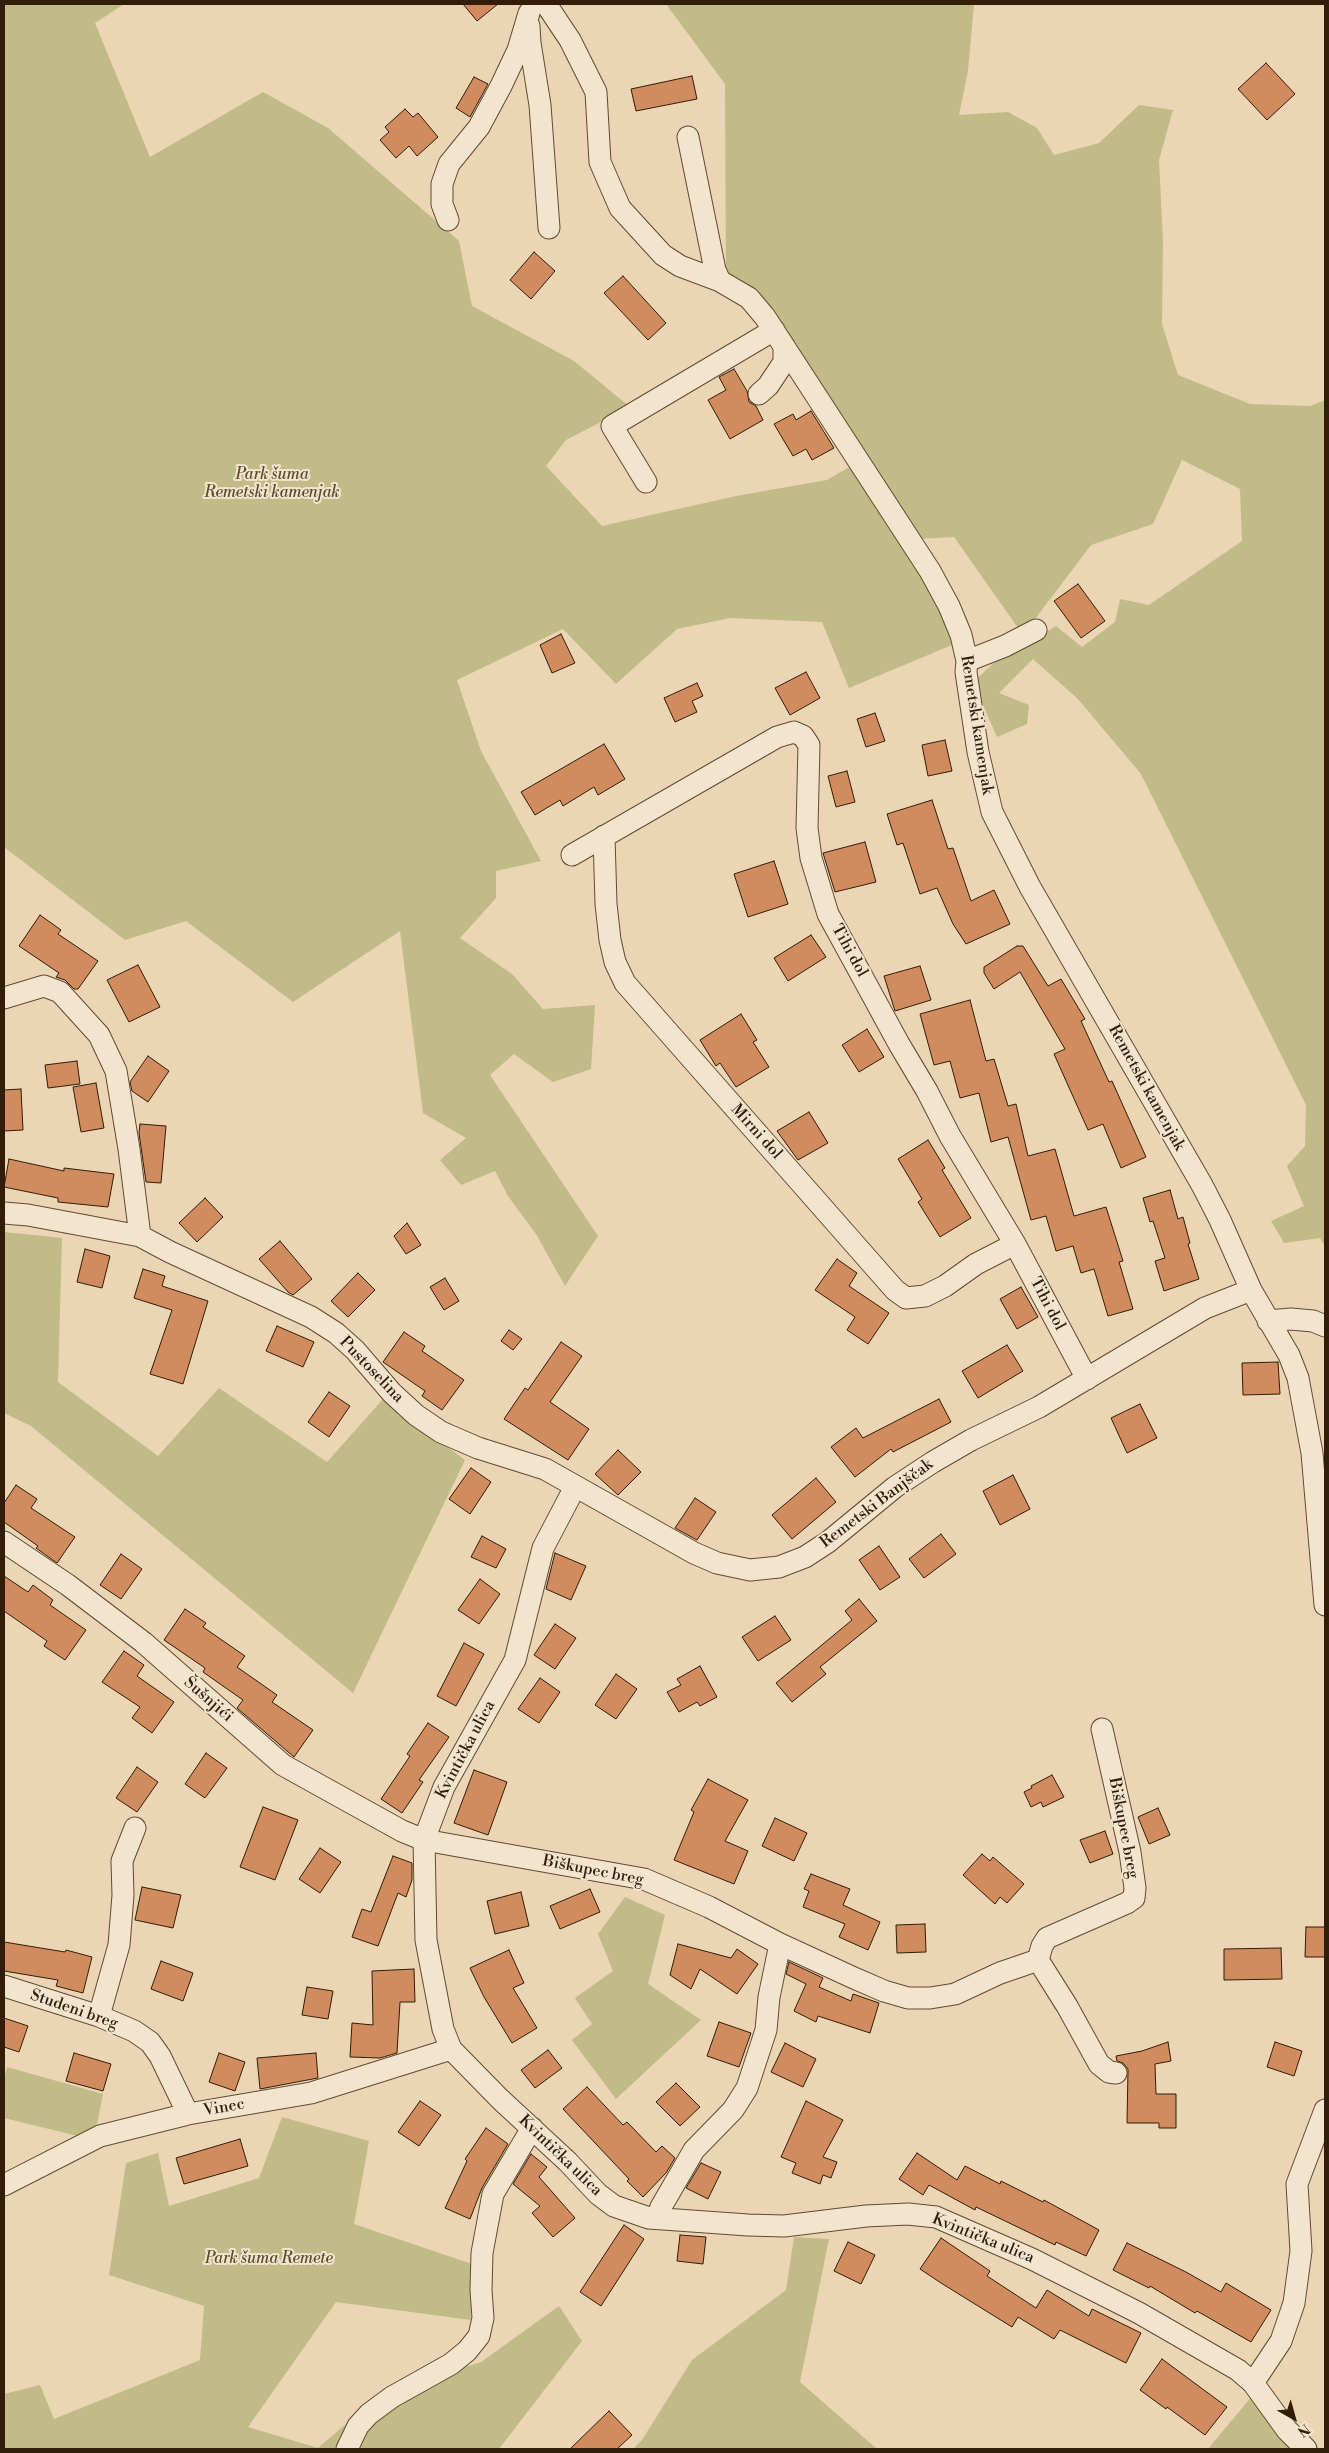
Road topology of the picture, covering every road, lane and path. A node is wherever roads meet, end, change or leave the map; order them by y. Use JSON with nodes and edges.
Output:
{"nodes":[{"id":1,"x":540,"y":6,"type":"edge"},
{"id":2,"x":688,"y":137,"type":"dead end"},
{"id":3,"x":448,"y":220,"type":"dead end"},
{"id":4,"x":549,"y":228,"type":"dead end"},
{"id":5,"x":720,"y":281,"type":"junction"},
{"id":6,"x":779,"y":338,"type":"junction"},
{"id":7,"x":759,"y":394,"type":"dead end"},
{"id":8,"x":646,"y":482,"type":"dead end"},
{"id":9,"x":1036,"y":630,"type":"dead end"},
{"id":10,"x":967,"y":661,"type":"junction"},
{"id":11,"x":604,"y":836,"type":"junction"},
{"id":12,"x":572,"y":855,"type":"dead end"},
{"id":13,"x":4,"y":998,"type":"edge"},
{"id":14,"x":4,"y":1213,"type":"edge"},
{"id":15,"x":140,"y":1236,"type":"junction"},
{"id":16,"x":1015,"y":1244,"type":"junction"},
{"id":17,"x":1251,"y":1290,"type":"junction"},
{"id":18,"x":1268,"y":1321,"type":"junction"},
{"id":19,"x":1325,"y":1326,"type":"edge"},
{"id":20,"x":1087,"y":1379,"type":"junction"},
{"id":21,"x":575,"y":1487,"type":"junction"},
{"id":22,"x":4,"y":1542,"type":"edge"},
{"id":23,"x":1325,"y":1605,"type":"edge"},
{"id":24,"x":1102,"y":1730,"type":"dead end"},
{"id":25,"x":135,"y":1828,"type":"dead end"},
{"id":26,"x":424,"y":1840,"type":"junction"},
{"id":27,"x":780,"y":1944,"type":"junction"},
{"id":28,"x":1038,"y":1960,"type":"junction"},
{"id":29,"x":4,"y":1986,"type":"edge"},
{"id":30,"x":99,"y":2016,"type":"junction"},
{"id":31,"x":451,"y":2049,"type":"junction"},
{"id":32,"x":1116,"y":2073,"type":"dead end"},
{"id":33,"x":1325,"y":2110,"type":"edge"},
{"id":34,"x":188,"y":2114,"type":"junction"},
{"id":35,"x":532,"y":2128,"type":"junction"},
{"id":36,"x":4,"y":2185,"type":"edge"},
{"id":37,"x":657,"y":2218,"type":"junction"},
{"id":38,"x":1253,"y":2383,"type":"junction"},
{"id":39,"x":347,"y":2449,"type":"edge"},
{"id":40,"x":1306,"y":2449,"type":"edge"}],
"edges":[{"from":1,"to":3,"type":"street"},
{"from":1,"to":4,"type":"street"},
{"from":1,"to":5,"type":"street","name":"Remetski kamenjak"},
{"from":2,"to":5,"type":"street"},
{"from":5,"to":6,"type":"street","name":"Remetski kamenjak"},
{"from":6,"to":7,"type":"street"},
{"from":6,"to":8,"type":"street"},
{"from":6,"to":10,"type":"street","name":"Remetski kamenjak"},
{"from":9,"to":10,"type":"street"},
{"from":10,"to":17,"type":"street","name":"Remetski kamenjak"},
{"from":11,"to":12,"type":"street","name":"Tihi dol"},
{"from":11,"to":16,"type":"street","name":"Mirni dol"},
{"from":11,"to":16,"type":"street","name":"Tihi dol"},
{"from":13,"to":15,"type":"street"},
{"from":14,"to":15,"type":"street","name":"Pustoselina"},
{"from":15,"to":21,"type":"street","name":"Pustoselina"},
{"from":16,"to":20,"type":"street","name":"Tihi dol"},
{"from":17,"to":18,"type":"street","name":"Remetski kamenjak"},
{"from":17,"to":20,"type":"street","name":"Remetski Banjščak"},
{"from":18,"to":19,"type":"street"},
{"from":18,"to":23,"type":"street","name":"Remetski kamenjak"},
{"from":20,"to":21,"type":"street","name":"Remetski Banjščak"},
{"from":21,"to":26,"type":"street","name":"Kvintička ulica"},
{"from":22,"to":26,"type":"street","name":"Šušnjići"},
{"from":24,"to":28,"type":"street","name":"Biškupec breg"},
{"from":25,"to":30,"type":"street"},
{"from":26,"to":27,"type":"street","name":"Biškupec breg"},
{"from":26,"to":31,"type":"street","name":"Kvintička ulica"},
{"from":27,"to":28,"type":"street","name":"Biškupec breg"},
{"from":27,"to":37,"type":"street"},
{"from":28,"to":32,"type":"street"},
{"from":29,"to":30,"type":"street","name":"Studeni breg"},
{"from":30,"to":34,"type":"street","name":"Studeni breg"},
{"from":31,"to":34,"type":"street","name":"Vinec"},
{"from":31,"to":35,"type":"street","name":"Kvintička ulica"},
{"from":33,"to":38,"type":"street"},
{"from":34,"to":36,"type":"street","name":"Vinec"},
{"from":35,"to":37,"type":"street","name":"Kvintička ulica"},
{"from":35,"to":39,"type":"street"},
{"from":37,"to":38,"type":"street","name":"Kvintička ulica"},
{"from":38,"to":40,"type":"street","name":"Kvintička ulica"}]}
